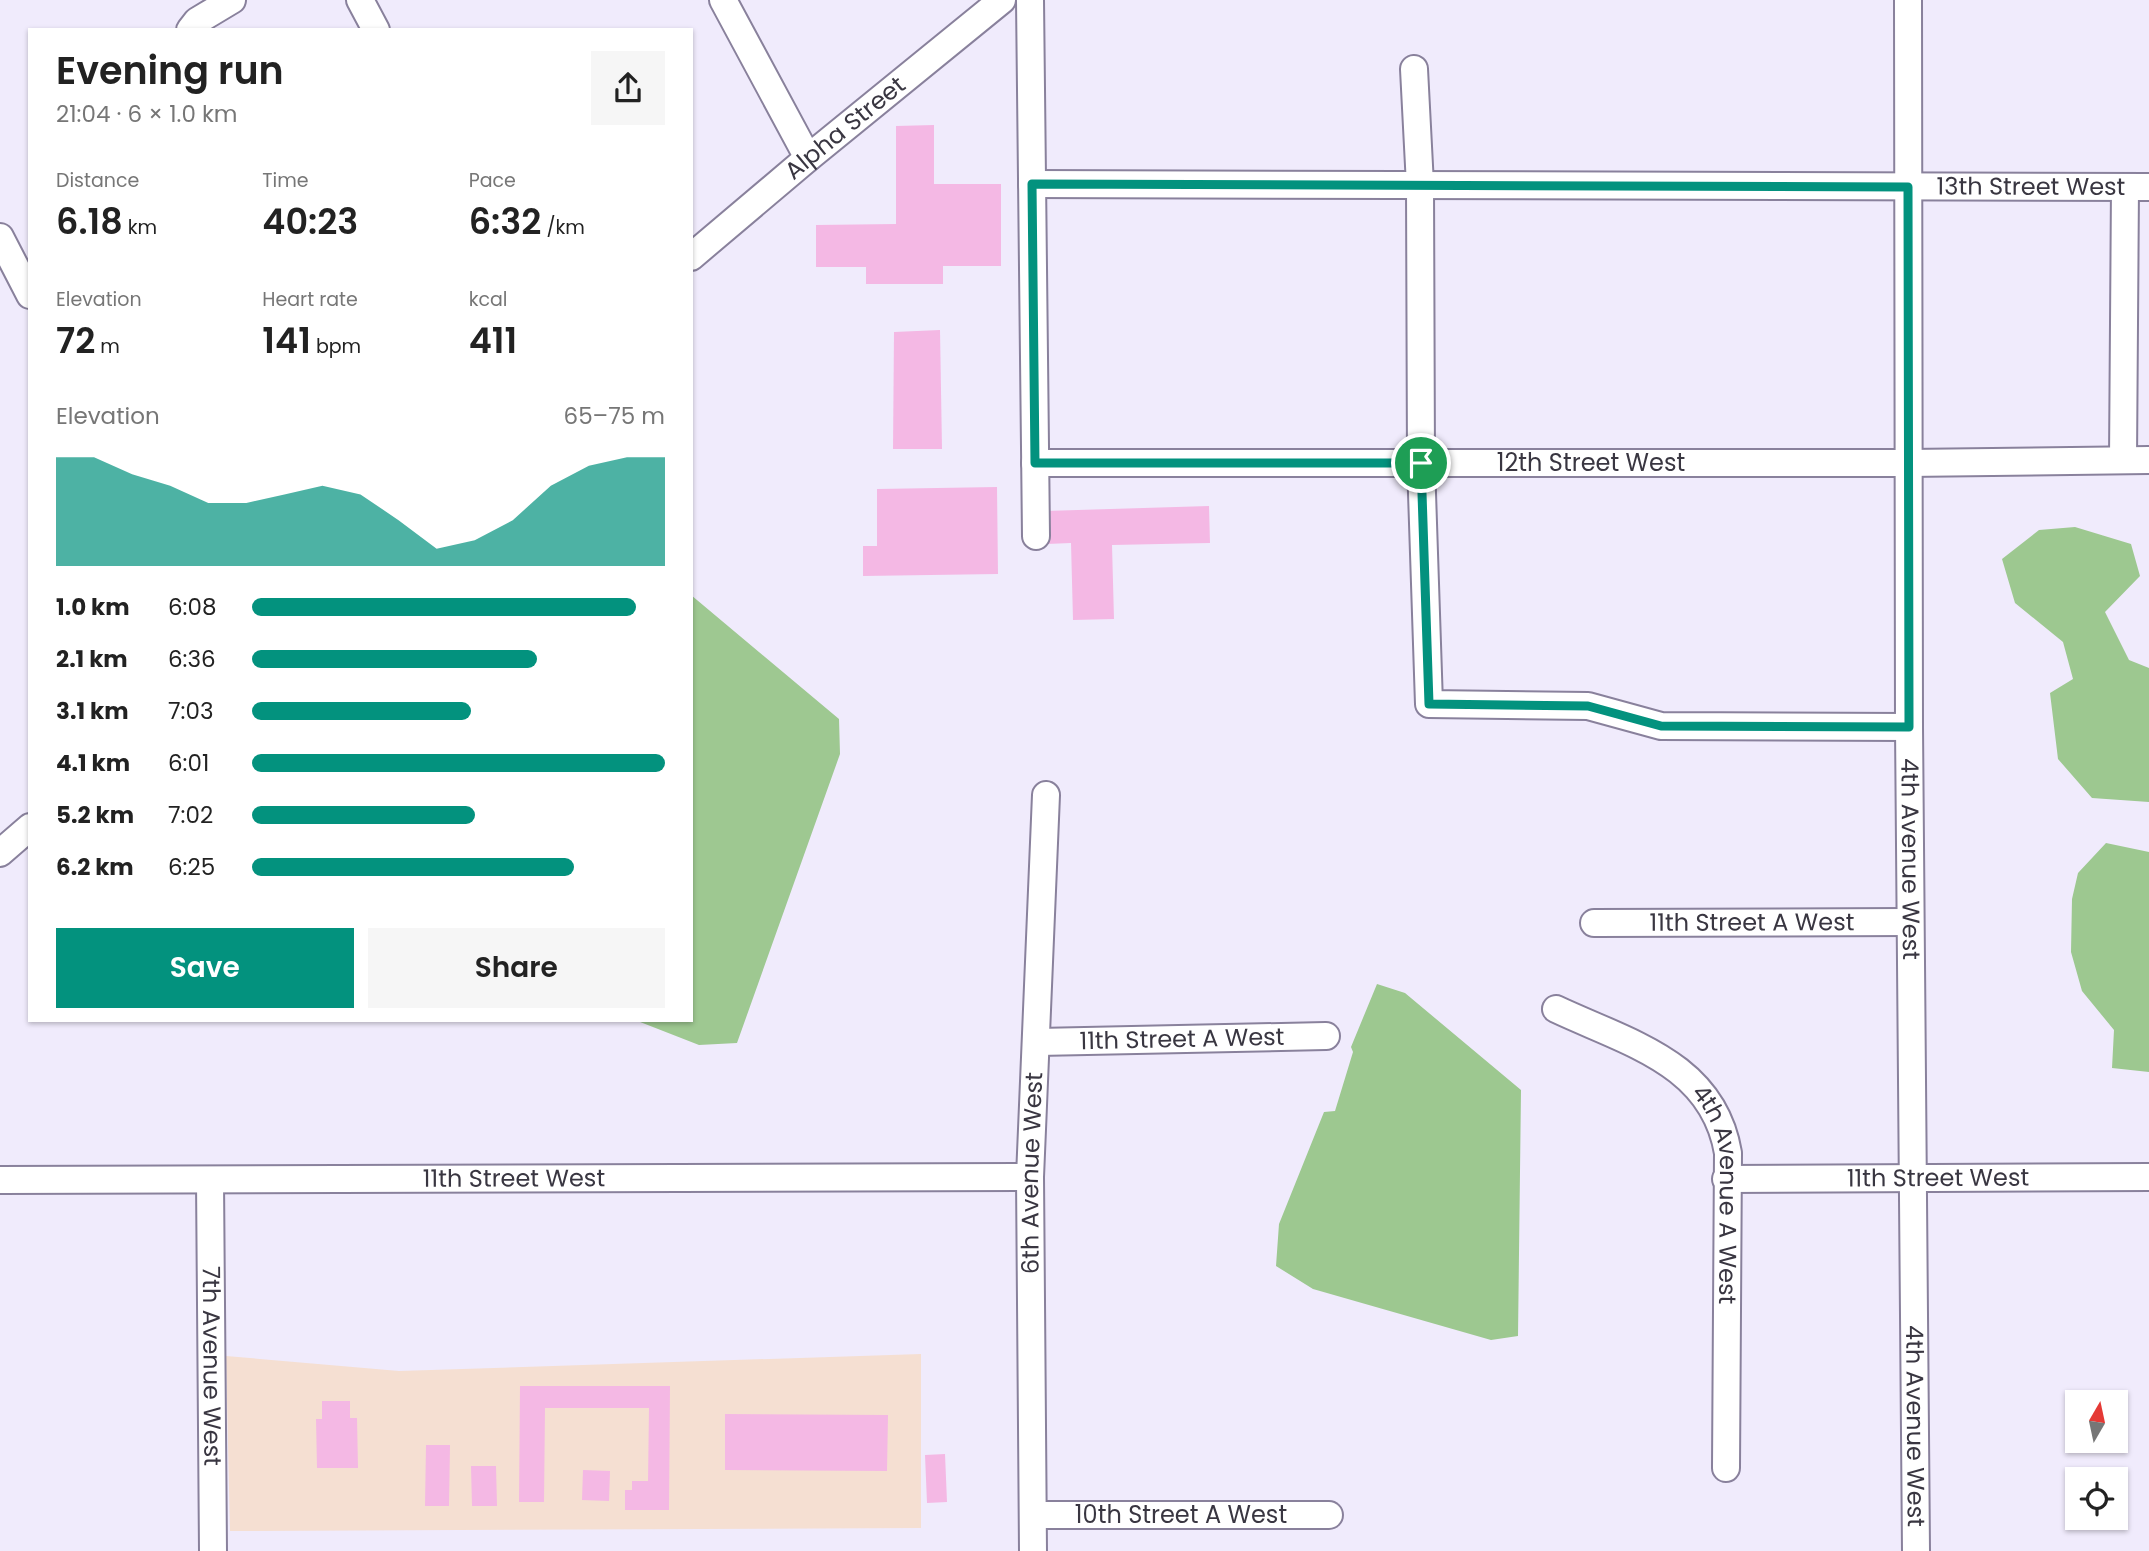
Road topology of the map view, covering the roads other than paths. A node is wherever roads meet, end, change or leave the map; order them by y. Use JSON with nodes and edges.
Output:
{"nodes":[{"id":1,"x":232,"y":0,"type":"edge"},
{"id":2,"x":360,"y":0,"type":"edge"},
{"id":3,"x":723,"y":0,"type":"edge"},
{"id":4,"x":1002,"y":0,"type":"edge"},
{"id":5,"x":1030,"y":0,"type":"edge"},
{"id":6,"x":1908,"y":0,"type":"edge"},
{"id":7,"x":192,"y":28,"type":"edge"},
{"id":8,"x":375,"y":28,"type":"edge"},
{"id":9,"x":1414,"y":68,"type":"dead end"},
{"id":10,"x":807,"y":158,"type":"junction"},
{"id":11,"x":1032,"y":184,"type":"junction"},
{"id":12,"x":1420,"y":185,"type":"junction"},
{"id":13,"x":1908,"y":187,"type":"junction"},
{"id":14,"x":2137,"y":187,"type":"edge"},
{"id":15,"x":0,"y":237,"type":"edge"},
{"id":16,"x":693,"y":255,"type":"edge"},
{"id":17,"x":28,"y":291,"type":"edge"},
{"id":18,"x":2123,"y":460,"type":"junction"},
{"id":19,"x":2149,"y":460,"type":"edge"},
{"id":20,"x":1035,"y":463,"type":"junction"},
{"id":21,"x":1421,"y":463,"type":"junction"},
{"id":22,"x":1908,"y":463,"type":"junction"},
{"id":23,"x":1036,"y":536,"type":"dead end"},
{"id":24,"x":1909,"y":727,"type":"junction"},
{"id":25,"x":1046,"y":796,"type":"dead end"},
{"id":26,"x":28,"y":829,"type":"edge"},
{"id":27,"x":0,"y":853,"type":"edge"},
{"id":28,"x":1910,"y":922,"type":"junction"},
{"id":29,"x":1594,"y":923,"type":"dead end"},
{"id":30,"x":1556,"y":1009,"type":"dead end"},
{"id":31,"x":1326,"y":1037,"type":"dead end"},
{"id":32,"x":1038,"y":1042,"type":"junction"},
{"id":33,"x":1030,"y":1177,"type":"junction"},
{"id":34,"x":2149,"y":1177,"type":"edge"},
{"id":35,"x":1726,"y":1179,"type":"junction"},
{"id":36,"x":1912,"y":1179,"type":"junction"},
{"id":37,"x":0,"y":1180,"type":"edge"},
{"id":38,"x":210,"y":1180,"type":"junction"},
{"id":39,"x":1726,"y":1468,"type":"dead end"},
{"id":40,"x":1034,"y":1515,"type":"junction"},
{"id":41,"x":1329,"y":1515,"type":"dead end"},
{"id":42,"x":212,"y":1551,"type":"edge"},
{"id":43,"x":1034,"y":1551,"type":"edge"},
{"id":44,"x":1916,"y":1551,"type":"edge"}],
"edges":[{"from":1,"to":7,"type":"street"},
{"from":2,"to":8,"type":"street"},
{"from":3,"to":10,"type":"street"},
{"from":4,"to":10,"type":"street","name":"Alpha Street"},
{"from":5,"to":11,"type":"street"},
{"from":6,"to":13,"type":"street","name":"4th Avenue West"},
{"from":9,"to":12,"type":"street"},
{"from":10,"to":16,"type":"street","name":"Alpha Street"},
{"from":11,"to":12,"type":"street","name":"13th Street West"},
{"from":11,"to":20,"type":"street"},
{"from":12,"to":13,"type":"street","name":"13th Street West"},
{"from":12,"to":21,"type":"street"},
{"from":13,"to":14,"type":"street","name":"13th Street West"},
{"from":13,"to":22,"type":"street","name":"4th Avenue West"},
{"from":14,"to":18,"type":"street"},
{"from":15,"to":17,"type":"street"},
{"from":18,"to":19,"type":"street","name":"12th Street West"},
{"from":18,"to":22,"type":"street","name":"12th Street West"},
{"from":20,"to":21,"type":"street","name":"12th Street West"},
{"from":20,"to":23,"type":"street"},
{"from":21,"to":22,"type":"street","name":"12th Street West"},
{"from":21,"to":24,"type":"street"},
{"from":22,"to":24,"type":"street","name":"4th Avenue West"},
{"from":24,"to":28,"type":"street","name":"4th Avenue West"},
{"from":25,"to":32,"type":"street","name":"6th Avenue West"},
{"from":26,"to":27,"type":"street"},
{"from":28,"to":29,"type":"street","name":"11th Street A West"},
{"from":28,"to":36,"type":"street","name":"4th Avenue West"},
{"from":30,"to":35,"type":"street","name":"4th Avenue A West"},
{"from":31,"to":32,"type":"street","name":"11th Street A West"},
{"from":32,"to":33,"type":"street","name":"6th Avenue West"},
{"from":33,"to":38,"type":"street","name":"11th Street West"},
{"from":33,"to":40,"type":"street","name":"6th Avenue West"},
{"from":34,"to":36,"type":"street","name":"11th Street West"},
{"from":35,"to":36,"type":"street","name":"11th Street West"},
{"from":35,"to":39,"type":"street","name":"4th Avenue A West"},
{"from":36,"to":44,"type":"street","name":"4th Avenue West"},
{"from":37,"to":38,"type":"street","name":"11th Street West"},
{"from":38,"to":42,"type":"street","name":"7th Avenue West"},
{"from":40,"to":41,"type":"street","name":"10th Street A West"},
{"from":40,"to":43,"type":"street","name":"6th Avenue West"}]}
